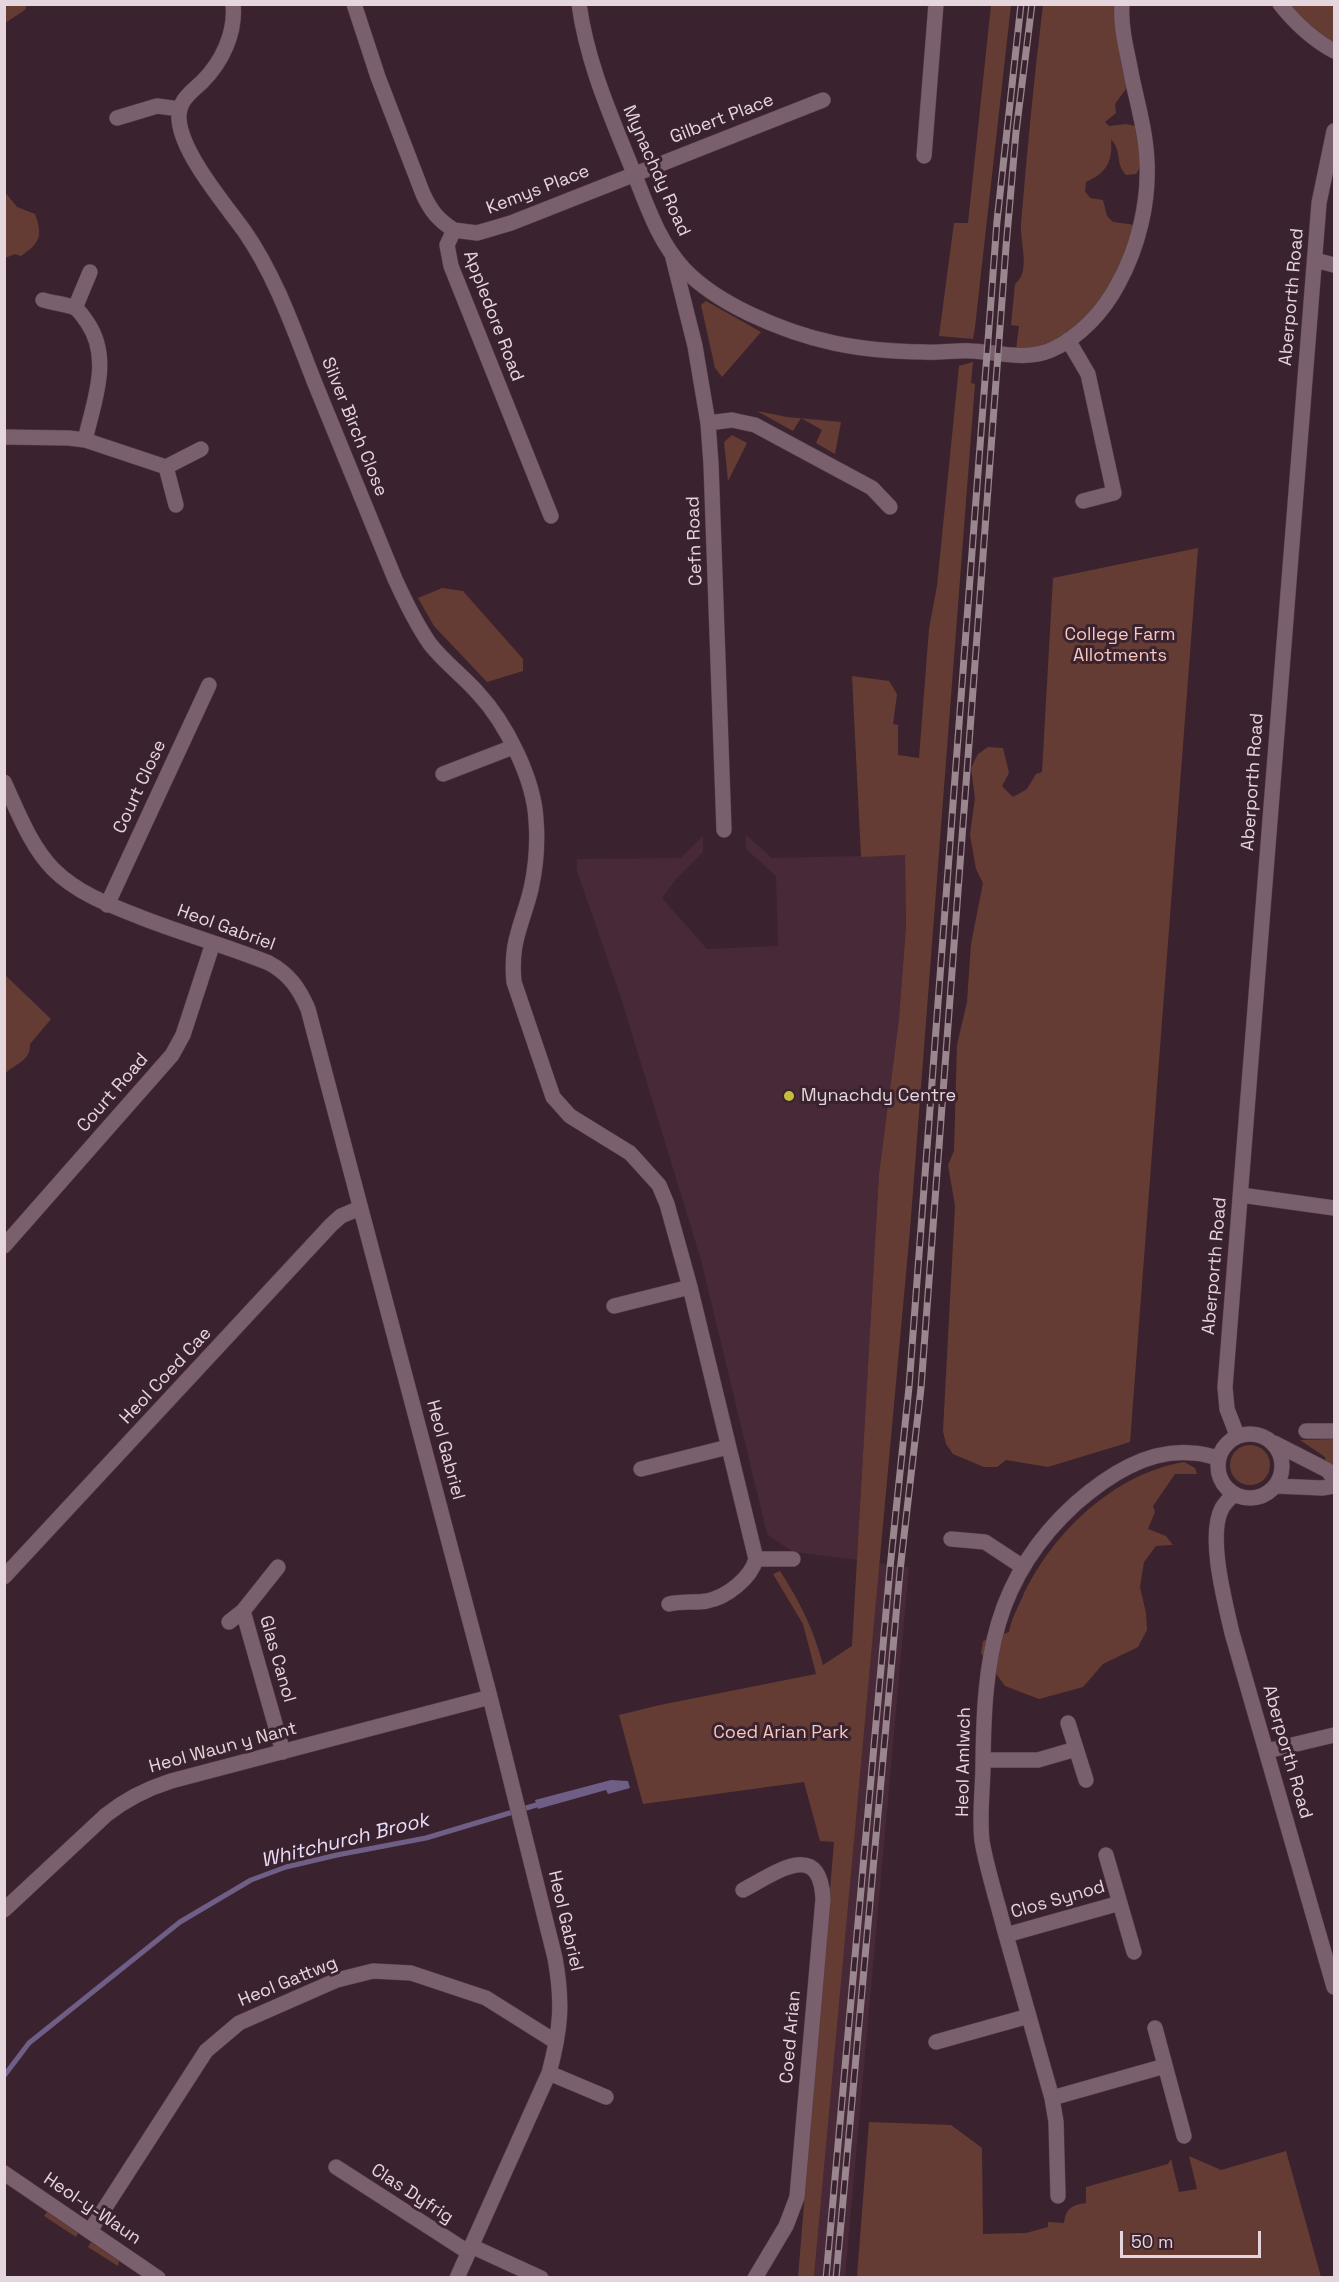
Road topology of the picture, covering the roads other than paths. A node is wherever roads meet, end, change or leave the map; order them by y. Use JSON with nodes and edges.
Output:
{"nodes":[{"id":1,"x":233,"y":4,"type":"edge"},
{"id":2,"x":354,"y":4,"type":"edge"},
{"id":3,"x":579,"y":4,"type":"edge"},
{"id":4,"x":936,"y":4,"type":"edge"},
{"id":5,"x":1122,"y":4,"type":"edge"},
{"id":6,"x":1280,"y":4,"type":"edge"},
{"id":7,"x":1335,"y":51,"type":"edge"},
{"id":8,"x":823,"y":100,"type":"dead end"},
{"id":9,"x":180,"y":109,"type":"junction"},
{"id":10,"x":117,"y":118,"type":"dead end"},
{"id":11,"x":1335,"y":131,"type":"edge"},
{"id":12,"x":924,"y":156,"type":"dead end"},
{"id":13,"x":635,"y":174,"type":"junction"},
{"id":14,"x":454,"y":230,"type":"junction"},
{"id":15,"x":672,"y":254,"type":"junction"},
{"id":16,"x":1315,"y":260,"type":"junction"},
{"id":17,"x":1335,"y":265,"type":"edge"},
{"id":18,"x":90,"y":272,"type":"dead end"},
{"id":19,"x":43,"y":300,"type":"dead end"},
{"id":20,"x":75,"y":308,"type":"junction"},
{"id":21,"x":1068,"y":340,"type":"junction"},
{"id":22,"x":708,"y":423,"type":"junction"},
{"id":23,"x":4,"y":437,"type":"edge"},
{"id":24,"x":85,"y":440,"type":"junction"},
{"id":25,"x":201,"y":449,"type":"dead end"},
{"id":26,"x":166,"y":468,"type":"junction"},
{"id":27,"x":1083,"y":501,"type":"dead end"},
{"id":28,"x":176,"y":505,"type":"dead end"},
{"id":29,"x":890,"y":507,"type":"dead end"},
{"id":30,"x":551,"y":516,"type":"dead end"},
{"id":31,"x":209,"y":685,"type":"dead end"},
{"id":32,"x":513,"y":747,"type":"junction"},
{"id":33,"x":443,"y":774,"type":"dead end"},
{"id":34,"x":4,"y":782,"type":"edge"},
{"id":35,"x":724,"y":830,"type":"dead end"},
{"id":36,"x":107,"y":904,"type":"junction"},
{"id":37,"x":213,"y":944,"type":"junction"},
{"id":38,"x":1241,"y":1196,"type":"junction"},
{"id":39,"x":360,"y":1208,"type":"junction"},
{"id":40,"x":1335,"y":1208,"type":"edge"},
{"id":41,"x":4,"y":1246,"type":"edge"},
{"id":42,"x":690,"y":1287,"type":"junction"},
{"id":43,"x":614,"y":1306,"type":"dead end"},
{"id":44,"x":1306,"y":1431,"type":"dead end"},
{"id":45,"x":1335,"y":1431,"type":"edge"},
{"id":46,"x":1237,"y":1435,"type":"junction"},
{"id":47,"x":1274,"y":1443,"type":"junction"},
{"id":48,"x":728,"y":1447,"type":"junction"},
{"id":49,"x":1218,"y":1458,"type":"junction"},
{"id":50,"x":641,"y":1468,"type":"dead end"},
{"id":51,"x":1335,"y":1478,"type":"edge"},
{"id":52,"x":1276,"y":1486,"type":"junction"},
{"id":53,"x":1335,"y":1486,"type":"edge"},
{"id":54,"x":1234,"y":1494,"type":"junction"},
{"id":55,"x":951,"y":1539,"type":"dead end"},
{"id":56,"x":756,"y":1559,"type":"junction"},
{"id":57,"x":793,"y":1559,"type":"dead end"},
{"id":58,"x":278,"y":1567,"type":"dead end"},
{"id":59,"x":1023,"y":1567,"type":"junction"},
{"id":60,"x":4,"y":1577,"type":"edge"},
{"id":61,"x":669,"y":1604,"type":"dead end"},
{"id":62,"x":243,"y":1611,"type":"junction"},
{"id":63,"x":229,"y":1622,"type":"dead end"},
{"id":64,"x":490,"y":1697,"type":"junction"},
{"id":65,"x":1068,"y":1723,"type":"dead end"},
{"id":66,"x":1335,"y":1735,"type":"edge"},
{"id":67,"x":1076,"y":1749,"type":"junction"},
{"id":68,"x":1267,"y":1751,"type":"junction"},
{"id":69,"x":283,"y":1752,"type":"junction"},
{"id":70,"x":983,"y":1760,"type":"junction"},
{"id":71,"x":1086,"y":1780,"type":"dead end"},
{"id":72,"x":1106,"y":1855,"type":"dead end"},
{"id":73,"x":743,"y":1890,"type":"dead end"},
{"id":74,"x":1120,"y":1903,"type":"junction"},
{"id":75,"x":4,"y":1910,"type":"edge"},
{"id":76,"x":1006,"y":1935,"type":"junction"},
{"id":77,"x":1134,"y":1952,"type":"dead end"},
{"id":78,"x":1335,"y":1987,"type":"edge"},
{"id":79,"x":1029,"y":2016,"type":"junction"},
{"id":80,"x":1155,"y":2028,"type":"dead end"},
{"id":81,"x":556,"y":2042,"type":"junction"},
{"id":82,"x":936,"y":2042,"type":"dead end"},
{"id":83,"x":1165,"y":2066,"type":"junction"},
{"id":84,"x":549,"y":2073,"type":"junction"},
{"id":85,"x":606,"y":2097,"type":"dead end"},
{"id":86,"x":1052,"y":2098,"type":"junction"},
{"id":87,"x":1184,"y":2136,"type":"dead end"},
{"id":88,"x":336,"y":2167,"type":"dead end"},
{"id":89,"x":4,"y":2173,"type":"edge"},
{"id":90,"x":1058,"y":2196,"type":"dead end"},
{"id":91,"x":90,"y":2231,"type":"junction"},
{"id":92,"x":470,"y":2249,"type":"junction"},
{"id":93,"x":158,"y":2277,"type":"edge"},
{"id":94,"x":457,"y":2277,"type":"edge"},
{"id":95,"x":541,"y":2277,"type":"edge"},
{"id":96,"x":754,"y":2277,"type":"edge"}],
"edges":[{"from":1,"to":9,"type":"street"},
{"from":2,"to":14,"type":"street","name":"Appledore Road"},
{"from":3,"to":13,"type":"street","name":"Mynachdy Road"},
{"from":4,"to":12,"type":"street"},
{"from":5,"to":21,"type":"street","name":"Mynachdy Road"},
{"from":6,"to":7,"type":"street"},
{"from":8,"to":13,"type":"street","name":"Gilbert Place"},
{"from":9,"to":10,"type":"street"},
{"from":9,"to":32,"type":"street","name":"Silver Birch Close"},
{"from":11,"to":16,"type":"street","name":"Aberporth Road"},
{"from":13,"to":14,"type":"street","name":"Kemys Place"},
{"from":13,"to":15,"type":"street","name":"Mynachdy Road"},
{"from":14,"to":30,"type":"street","name":"Appledore Road"},
{"from":15,"to":21,"type":"street","name":"Mynachdy Road"},
{"from":15,"to":22,"type":"street","name":"Cefn Road"},
{"from":16,"to":17,"type":"street"},
{"from":16,"to":38,"type":"street","name":"Aberporth Road"},
{"from":18,"to":20,"type":"street"},
{"from":19,"to":20,"type":"street"},
{"from":20,"to":24,"type":"street"},
{"from":21,"to":27,"type":"street"},
{"from":22,"to":29,"type":"street"},
{"from":22,"to":35,"type":"street","name":"Cefn Road"},
{"from":23,"to":24,"type":"street"},
{"from":24,"to":26,"type":"street"},
{"from":25,"to":26,"type":"street"},
{"from":26,"to":28,"type":"street"},
{"from":31,"to":36,"type":"street","name":"Court Close"},
{"from":32,"to":33,"type":"street"},
{"from":32,"to":42,"type":"street","name":"Silver Birch Close"},
{"from":34,"to":36,"type":"street","name":"Heol Gabriel"},
{"from":36,"to":37,"type":"street","name":"Heol Gabriel"},
{"from":37,"to":39,"type":"street","name":"Heol Gabriel"},
{"from":37,"to":41,"type":"street","name":"Court Road"},
{"from":38,"to":40,"type":"street"},
{"from":38,"to":46,"type":"street","name":"Aberporth Road"},
{"from":39,"to":60,"type":"street","name":"Heol Coed Cae"},
{"from":39,"to":64,"type":"street","name":"Heol Gabriel"},
{"from":42,"to":43,"type":"street"},
{"from":42,"to":48,"type":"street","name":"Silver Birch Close"},
{"from":44,"to":45,"type":"street"},
{"from":46,"to":47,"type":"street"},
{"from":46,"to":49,"type":"street"},
{"from":47,"to":51,"type":"street"},
{"from":47,"to":52,"type":"street"},
{"from":48,"to":50,"type":"street"},
{"from":48,"to":56,"type":"street","name":"Silver Birch Close"},
{"from":49,"to":54,"type":"street"},
{"from":49,"to":59,"type":"street","name":"Heol Amlwch"},
{"from":52,"to":53,"type":"street"},
{"from":52,"to":54,"type":"street"},
{"from":54,"to":68,"type":"street","name":"Aberporth Road"},
{"from":55,"to":59,"type":"street"},
{"from":56,"to":57,"type":"street"},
{"from":56,"to":61,"type":"street"},
{"from":58,"to":62,"type":"street","name":"Glas Canol"},
{"from":59,"to":70,"type":"street","name":"Heol Amlwch"},
{"from":62,"to":63,"type":"street","name":"Glas Canol"},
{"from":62,"to":69,"type":"street","name":"Glas Canol"},
{"from":64,"to":69,"type":"street","name":"Heol Waun y Nant"},
{"from":64,"to":81,"type":"street","name":"Heol Gabriel"},
{"from":65,"to":67,"type":"street"},
{"from":66,"to":68,"type":"street"},
{"from":67,"to":70,"type":"street"},
{"from":67,"to":71,"type":"street"},
{"from":68,"to":78,"type":"street","name":"Aberporth Road"},
{"from":69,"to":75,"type":"street","name":"Heol Waun y Nant"},
{"from":70,"to":76,"type":"street","name":"Heol Amlwch"},
{"from":72,"to":74,"type":"street","name":"Clos Synod"},
{"from":73,"to":96,"type":"street","name":"Coed Arian"},
{"from":74,"to":76,"type":"street","name":"Clos Synod"},
{"from":74,"to":77,"type":"street","name":"Clos Synod"},
{"from":76,"to":79,"type":"street","name":"Heol Amlwch"},
{"from":79,"to":82,"type":"street"},
{"from":79,"to":86,"type":"street","name":"Heol Amlwch"},
{"from":80,"to":83,"type":"street"},
{"from":81,"to":84,"type":"street","name":"Heol Gabriel"},
{"from":81,"to":91,"type":"street","name":"Heol Gattwg"},
{"from":83,"to":86,"type":"street"},
{"from":83,"to":87,"type":"street"},
{"from":84,"to":85,"type":"street"},
{"from":84,"to":92,"type":"street","name":"Heol Gabriel"},
{"from":86,"to":90,"type":"street","name":"Heol Amlwch"},
{"from":88,"to":92,"type":"street","name":"Clas Dyfrig"},
{"from":89,"to":91,"type":"street","name":"Heol-y-Waun"},
{"from":91,"to":93,"type":"street","name":"Heol-y-Waun"},
{"from":92,"to":94,"type":"street","name":"Heol Gabriel"},
{"from":92,"to":95,"type":"street","name":"Clas Dyfrig"}]}
